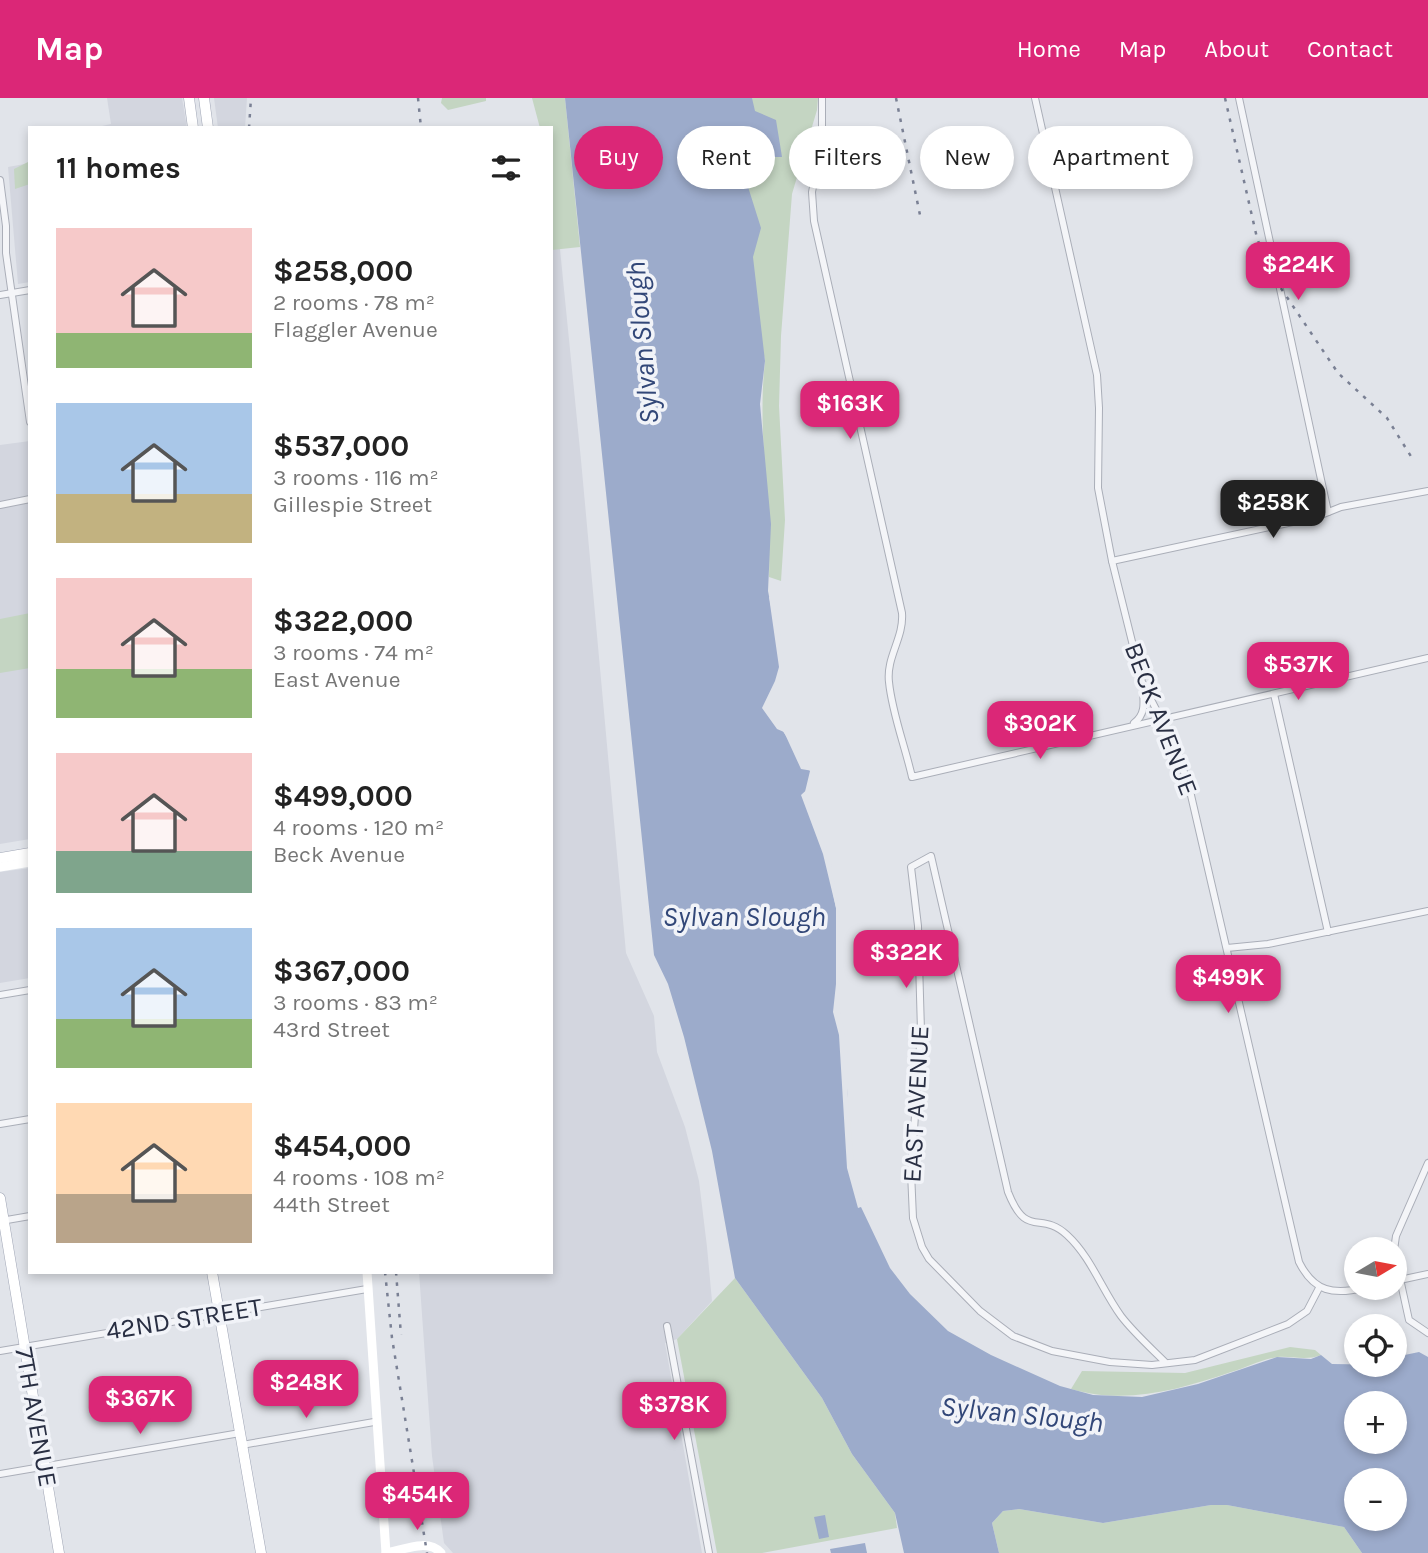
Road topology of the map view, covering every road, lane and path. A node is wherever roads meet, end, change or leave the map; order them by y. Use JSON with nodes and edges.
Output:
{"nodes":[{"id":1,"x":189,"y":98,"type":"edge"},
{"id":2,"x":204,"y":98,"type":"edge"},
{"id":3,"x":822,"y":98,"type":"edge"},
{"id":4,"x":1035,"y":98,"type":"edge"},
{"id":5,"x":1239,"y":98,"type":"edge"},
{"id":6,"x":193,"y":126,"type":"edge"},
{"id":7,"x":208,"y":126,"type":"edge"},
{"id":8,"x":0,"y":180,"type":"edge"},
{"id":9,"x":1,"y":190,"type":"edge"},
{"id":10,"x":28,"y":290,"type":"edge"},
{"id":11,"x":11,"y":293,"type":"junction"},
{"id":12,"x":0,"y":295,"type":"edge"},
{"id":13,"x":28,"y":408,"type":"edge"},
{"id":14,"x":1428,"y":491,"type":"edge"},
{"id":15,"x":28,"y":499,"type":"edge"},
{"id":16,"x":0,"y":505,"type":"edge"},
{"id":17,"x":1328,"y":512,"type":"junction"},
{"id":18,"x":1112,"y":561,"type":"junction"},
{"id":19,"x":1428,"y":658,"type":"edge"},
{"id":20,"x":1141,"y":680,"type":"junction"},
{"id":21,"x":1274,"y":694,"type":"junction"},
{"id":22,"x":1161,"y":718,"type":"junction"},
{"id":23,"x":1132,"y":725,"type":"junction"},
{"id":24,"x":28,"y":853,"type":"edge"},
{"id":25,"x":0,"y":858,"type":"edge"},
{"id":26,"x":28,"y":862,"type":"edge"},
{"id":27,"x":0,"y":867,"type":"edge"},
{"id":28,"x":1428,"y":911,"type":"edge"},
{"id":29,"x":1328,"y":932,"type":"junction"},
{"id":30,"x":1227,"y":948,"type":"junction"},
{"id":31,"x":28,"y":990,"type":"edge"},
{"id":32,"x":0,"y":996,"type":"edge"},
{"id":33,"x":28,"y":1119,"type":"edge"},
{"id":34,"x":0,"y":1124,"type":"edge"},
{"id":35,"x":1428,"y":1163,"type":"edge"},
{"id":36,"x":0,"y":1198,"type":"edge"},
{"id":37,"x":28,"y":1216,"type":"edge"},
{"id":38,"x":2,"y":1221,"type":"edge"},
{"id":39,"x":1396,"y":1237,"type":"edge"},
{"id":40,"x":212,"y":1274,"type":"edge"},
{"id":41,"x":367,"y":1274,"type":"edge"},
{"id":42,"x":1428,"y":1274,"type":"edge"},
{"id":43,"x":1407,"y":1279,"type":"edge"},
{"id":44,"x":1319,"y":1288,"type":"junction"},
{"id":45,"x":368,"y":1289,"type":"junction"},
{"id":46,"x":1344,"y":1292,"type":"edge"},
{"id":47,"x":1403,"y":1300,"type":"edge"},
{"id":48,"x":219,"y":1313,"type":"junction"},
{"id":49,"x":667,"y":1326,"type":"dead end"},
{"id":50,"x":1428,"y":1334,"type":"edge"},
{"id":51,"x":25,"y":1347,"type":"junction"},
{"id":52,"x":0,"y":1351,"type":"edge"},
{"id":53,"x":1166,"y":1363,"type":"junction"},
{"id":54,"x":374,"y":1422,"type":"junction"},
{"id":55,"x":240,"y":1433,"type":"junction"},
{"id":56,"x":242,"y":1445,"type":"junction"},
{"id":57,"x":45,"y":1466,"type":"junction"},
{"id":58,"x":0,"y":1474,"type":"edge"},
{"id":59,"x":440,"y":1552,"type":"edge"},
{"id":60,"x":59,"y":1553,"type":"edge"},
{"id":61,"x":261,"y":1553,"type":"edge"},
{"id":62,"x":386,"y":1553,"type":"edge"},
{"id":63,"x":709,"y":1553,"type":"edge"}],
"edges":[{"from":1,"to":6,"type":"main road"},
{"from":2,"to":7,"type":"main road"},
{"from":3,"to":23,"type":"street"},
{"from":4,"to":18,"type":"street","name":"BECK AVENUE"},
{"from":5,"to":17,"type":"street"},
{"from":8,"to":9,"type":"street"},
{"from":9,"to":11,"type":"street"},
{"from":10,"to":11,"type":"street"},
{"from":11,"to":12,"type":"street"},
{"from":11,"to":13,"type":"street"},
{"from":14,"to":17,"type":"street"},
{"from":15,"to":16,"type":"street"},
{"from":17,"to":18,"type":"street"},
{"from":18,"to":20,"type":"street","name":"BECK AVENUE"},
{"from":19,"to":21,"type":"street"},
{"from":20,"to":22,"type":"street","name":"BECK AVENUE"},
{"from":20,"to":23,"type":"street"},
{"from":21,"to":22,"type":"street"},
{"from":21,"to":29,"type":"street"},
{"from":22,"to":23,"type":"street"},
{"from":22,"to":30,"type":"street","name":"BECK AVENUE"},
{"from":24,"to":25,"type":"main road"},
{"from":26,"to":27,"type":"street"},
{"from":28,"to":29,"type":"street"},
{"from":29,"to":30,"type":"street"},
{"from":30,"to":44,"type":"street","name":"BECK AVENUE"},
{"from":31,"to":32,"type":"street"},
{"from":33,"to":34,"type":"street"},
{"from":35,"to":39,"type":"street"},
{"from":36,"to":38,"type":"main road","name":"7TH AVENUE"},
{"from":37,"to":38,"type":"street"},
{"from":38,"to":51,"type":"main road","name":"7TH AVENUE"},
{"from":40,"to":48,"type":"main road"},
{"from":41,"to":45,"type":"street"},
{"from":42,"to":43,"type":"street"},
{"from":44,"to":46,"type":"street"},
{"from":44,"to":53,"type":"street","name":"EAST AVENUE"},
{"from":45,"to":48,"type":"street","name":"42ND STREET"},
{"from":45,"to":54,"type":"street"},
{"from":47,"to":50,"type":"street"},
{"from":48,"to":51,"type":"street","name":"42ND STREET"},
{"from":48,"to":55,"type":"main road"},
{"from":49,"to":63,"type":"street"},
{"from":51,"to":52,"type":"street","name":"42ND STREET"},
{"from":51,"to":57,"type":"main road","name":"7TH AVENUE"},
{"from":53,"to":53,"type":"street","name":"EAST AVENUE"},
{"from":54,"to":56,"type":"street"},
{"from":54,"to":62,"type":"street"},
{"from":55,"to":56,"type":"main road"},
{"from":55,"to":57,"type":"street"},
{"from":56,"to":61,"type":"main road"},
{"from":57,"to":58,"type":"street"},
{"from":57,"to":60,"type":"main road","name":"7TH AVENUE"},
{"from":59,"to":62,"type":"street"}]}
